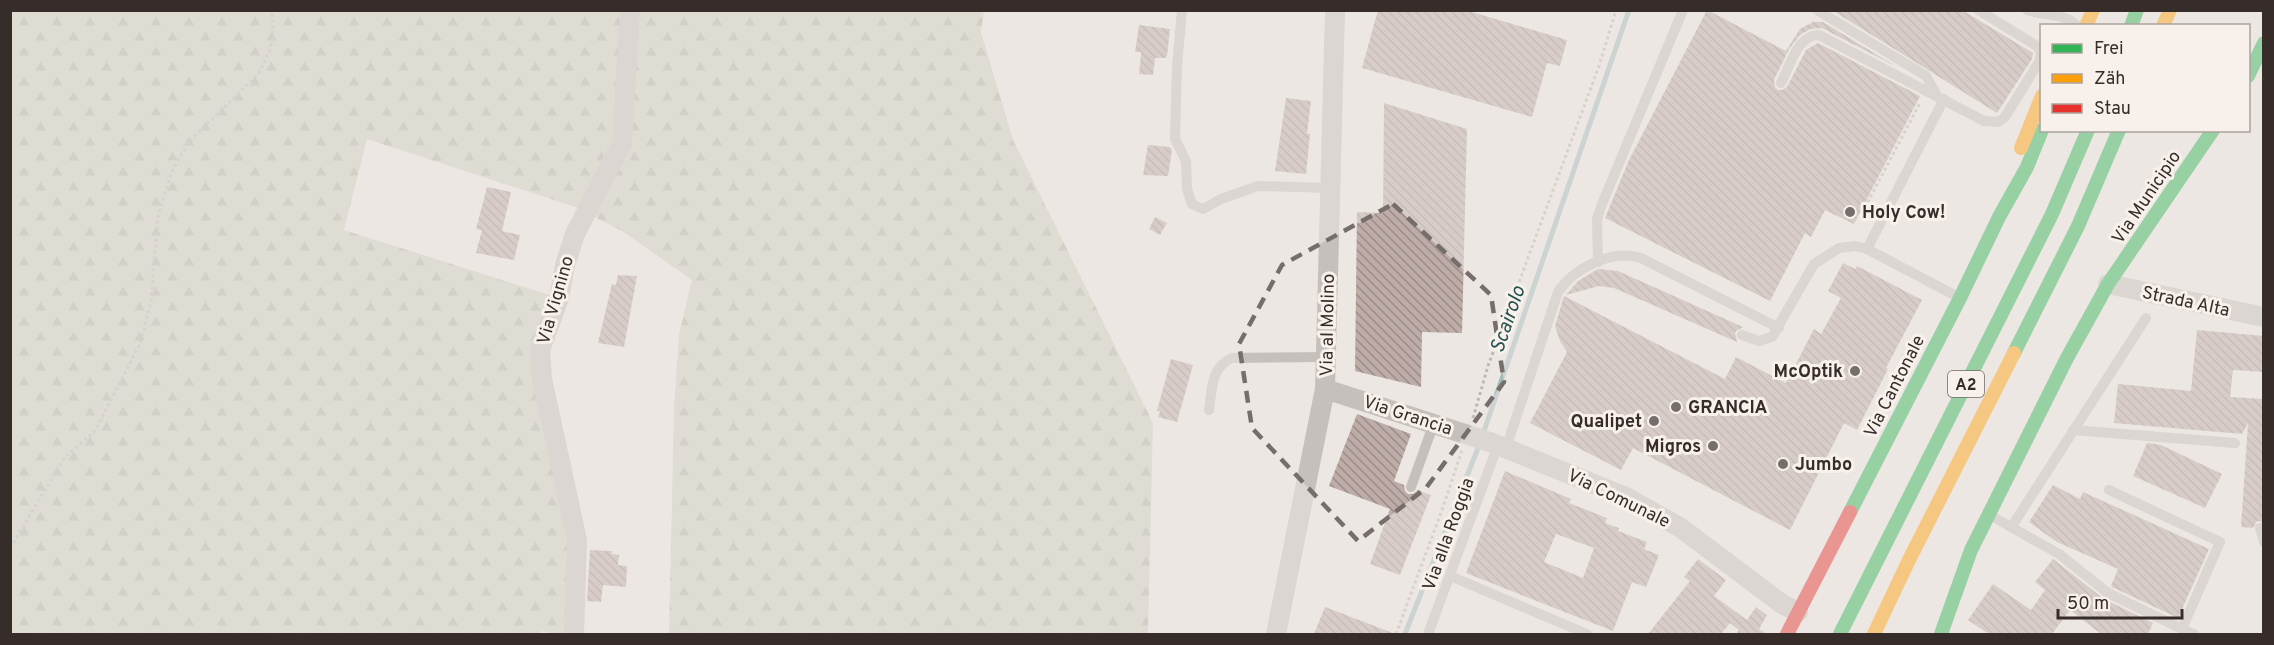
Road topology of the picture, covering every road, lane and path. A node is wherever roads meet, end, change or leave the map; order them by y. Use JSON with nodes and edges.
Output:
{"nodes":[{"id":1,"x":272,"y":10,"type":"edge"},
{"id":2,"x":630,"y":10,"type":"edge"},
{"id":3,"x":1182,"y":10,"type":"edge"},
{"id":4,"x":1335,"y":10,"type":"edge"},
{"id":5,"x":1616,"y":10,"type":"edge"},
{"id":6,"x":1683,"y":10,"type":"edge"},
{"id":7,"x":1817,"y":10,"type":"edge"},
{"id":8,"x":1978,"y":10,"type":"edge"},
{"id":9,"x":2027,"y":10,"type":"edge"},
{"id":10,"x":2093,"y":10,"type":"edge"},
{"id":11,"x":2170,"y":10,"type":"edge"},
{"id":12,"x":2068,"y":18,"type":"edge"},
{"id":13,"x":2087,"y":24,"type":"edge"},
{"id":14,"x":2164,"y":24,"type":"edge"},
{"id":15,"x":2264,"y":43,"type":"edge"},
{"id":16,"x":2040,"y":51,"type":"edge"},
{"id":17,"x":2040,"y":60,"type":"edge"},
{"id":18,"x":2250,"y":72,"type":"edge"},
{"id":19,"x":1781,"y":83,"type":"dead end"},
{"id":20,"x":1923,"y":97,"type":"dead end"},
{"id":21,"x":1940,"y":97,"type":"junction"},
{"id":22,"x":2040,"y":101,"type":"edge"},
{"id":23,"x":2041,"y":132,"type":"edge"},
{"id":24,"x":2087,"y":132,"type":"edge"},
{"id":25,"x":2118,"y":132,"type":"edge"},
{"id":26,"x":2212,"y":132,"type":"edge"},
{"id":27,"x":1330,"y":189,"type":"junction"},
{"id":28,"x":1862,"y":213,"type":"dead end"},
{"id":29,"x":1999,"y":218,"type":"junction"},
{"id":30,"x":1867,"y":249,"type":"junction"},
{"id":31,"x":1598,"y":262,"type":"junction"},
{"id":32,"x":2108,"y":284,"type":"junction"},
{"id":33,"x":1960,"y":298,"type":"junction"},
{"id":34,"x":2264,"y":317,"type":"edge"},
{"id":35,"x":2146,"y":318,"type":"dead end"},
{"id":36,"x":1779,"y":328,"type":"junction"},
{"id":37,"x":1742,"y":335,"type":"dead end"},
{"id":38,"x":1326,"y":357,"type":"junction"},
{"id":39,"x":1325,"y":388,"type":"junction"},
{"id":40,"x":1209,"y":410,"type":"dead end"},
{"id":41,"x":1434,"y":423,"type":"junction"},
{"id":42,"x":2073,"y":430,"type":"junction"},
{"id":43,"x":1468,"y":434,"type":"junction"},
{"id":44,"x":2235,"y":443,"type":"dead end"},
{"id":45,"x":1498,"y":445,"type":"junction"},
{"id":46,"x":1411,"y":487,"type":"dead end"},
{"id":47,"x":2109,"y":490,"type":"dead end"},
{"id":48,"x":1988,"y":513,"type":"junction"},
{"id":49,"x":2012,"y":526,"type":"junction"},
{"id":50,"x":2260,"y":528,"type":"dead end"},
{"id":51,"x":2264,"y":542,"type":"edge"},
{"id":52,"x":10,"y":548,"type":"edge"},
{"id":53,"x":1450,"y":576,"type":"junction"},
{"id":54,"x":1798,"y":612,"type":"junction"},
{"id":55,"x":2182,"y":629,"type":"junction"},
{"id":56,"x":574,"y":634,"type":"edge"},
{"id":57,"x":1276,"y":634,"type":"edge"},
{"id":58,"x":1396,"y":634,"type":"edge"},
{"id":59,"x":1428,"y":634,"type":"edge"},
{"id":60,"x":1587,"y":634,"type":"edge"},
{"id":61,"x":1787,"y":634,"type":"edge"},
{"id":62,"x":1840,"y":634,"type":"edge"},
{"id":63,"x":1874,"y":634,"type":"edge"},
{"id":64,"x":1941,"y":634,"type":"edge"},
{"id":65,"x":2194,"y":634,"type":"edge"}],
"edges":[{"from":1,"to":52,"type":"path"},
{"from":2,"to":56,"type":"street","name":"Via Vignino"},
{"from":3,"to":27,"type":"lane"},
{"from":4,"to":27,"type":"street","name":"Via al Molino"},
{"from":5,"to":43,"type":"path"},
{"from":6,"to":31,"type":"lane"},
{"from":7,"to":21,"type":"lane"},
{"from":8,"to":16,"type":"lane"},
{"from":9,"to":12,"type":"lane"},
{"from":10,"to":13,"type":"main road"},
{"from":11,"to":14,"type":"main road"},
{"from":15,"to":18,"type":"main road"},
{"from":17,"to":21,"type":"lane"},
{"from":19,"to":21,"type":"lane"},
{"from":20,"to":28,"type":"path"},
{"from":21,"to":30,"type":"lane"},
{"from":22,"to":29,"type":"main road","name":"Via Cantonale"},
{"from":23,"to":29,"type":"main road","name":"Via Cantonale"},
{"from":24,"to":62,"type":"main road","number":"A2"},
{"from":25,"to":63,"type":"main road","number":"A2"},
{"from":26,"to":32,"type":"main road","name":"Via Municipio"},
{"from":27,"to":38,"type":"street","name":"Via al Molino"},
{"from":29,"to":33,"type":"main road","name":"Via Cantonale"},
{"from":30,"to":33,"type":"lane"},
{"from":30,"to":36,"type":"lane"},
{"from":31,"to":36,"type":"lane","name":"Via alla Roggia"},
{"from":31,"to":45,"type":"lane","name":"Via alla Roggia"},
{"from":32,"to":34,"type":"street","name":"Strada Alta"},
{"from":32,"to":48,"type":"main road","name":"Via Municipio"},
{"from":33,"to":54,"type":"main road","name":"Via Cantonale"},
{"from":35,"to":42,"type":"lane"},
{"from":36,"to":37,"type":"lane"},
{"from":38,"to":39,"type":"street","name":"Via al Molino"},
{"from":38,"to":40,"type":"lane"},
{"from":39,"to":41,"type":"street","name":"Via Grancia"},
{"from":39,"to":57,"type":"street","name":"Via al Molino"},
{"from":41,"to":43,"type":"street","name":"Via Grancia"},
{"from":41,"to":46,"type":"lane"},
{"from":42,"to":44,"type":"lane"},
{"from":42,"to":49,"type":"lane"},
{"from":43,"to":45,"type":"street","name":"Via Grancia"},
{"from":43,"to":58,"type":"path"},
{"from":45,"to":53,"type":"lane","name":"Via alla Roggia"},
{"from":45,"to":54,"type":"street","name":"Via Comunale"},
{"from":47,"to":55,"type":"lane"},
{"from":48,"to":49,"type":"lane"},
{"from":48,"to":64,"type":"main road","name":"Via Municipio"},
{"from":49,"to":55,"type":"lane"},
{"from":50,"to":51,"type":"lane"},
{"from":53,"to":59,"type":"lane","name":"Via alla Roggia"},
{"from":53,"to":60,"type":"lane"},
{"from":54,"to":61,"type":"main road","name":"Via Cantonale"},
{"from":55,"to":65,"type":"lane"}]}
